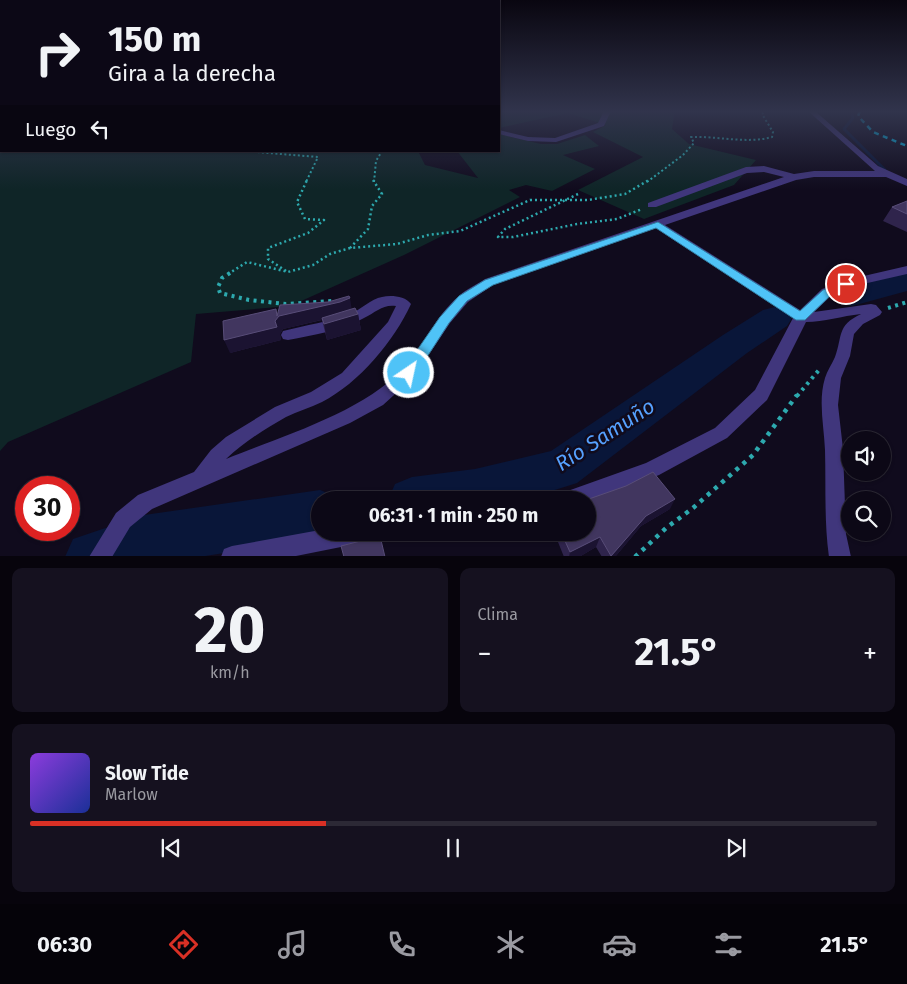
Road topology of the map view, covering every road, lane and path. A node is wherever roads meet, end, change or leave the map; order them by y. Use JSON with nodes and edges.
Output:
{"nodes":[{"id":1,"x":519,"y":137,"type":"edge"},
{"id":2,"x":565,"y":137,"type":"edge"},
{"id":3,"x":692,"y":137,"type":"edge"},
{"id":4,"x":719,"y":137,"type":"edge"},
{"id":5,"x":771,"y":137,"type":"edge"},
{"id":6,"x":840,"y":137,"type":"edge"},
{"id":7,"x":256,"y":152,"type":"edge"},
{"id":8,"x":381,"y":152,"type":"edge"},
{"id":9,"x":885,"y":174,"type":"junction"},
{"id":10,"x":794,"y":177,"type":"junction"},
{"id":11,"x":907,"y":183,"type":"edge"},
{"id":12,"x":578,"y":194,"type":"dead end"},
{"id":13,"x":565,"y":199,"type":"junction"},
{"id":14,"x":652,"y":205,"type":"joint"},
{"id":15,"x":658,"y":225,"type":"junction"},
{"id":16,"x":350,"y":248,"type":"junction"},
{"id":17,"x":907,"y":270,"type":"edge"},
{"id":18,"x":288,"y":272,"type":"junction"},
{"id":19,"x":333,"y":301,"type":"edge"},
{"id":20,"x":907,"y":302,"type":"edge"},
{"id":21,"x":876,"y":312,"type":"junction"},
{"id":22,"x":801,"y":317,"type":"junction"},
{"id":23,"x":288,"y":335,"type":"dead end"},
{"id":24,"x":822,"y":367,"type":"dead end"},
{"id":25,"x":201,"y":478,"type":"junction"},
{"id":26,"x":592,"y":491,"type":"edge"},
{"id":27,"x":316,"y":541,"type":"edge"},
{"id":28,"x":100,"y":556,"type":"edge"},
{"id":29,"x":232,"y":556,"type":"edge"},
{"id":30,"x":635,"y":556,"type":"edge"},
{"id":31,"x":840,"y":556,"type":"edge"}],
"edges":[{"from":1,"to":2,"type":"street"},
{"from":3,"to":13,"type":"path"},
{"from":4,"to":5,"type":"path"},
{"from":6,"to":9,"type":"street"},
{"from":7,"to":18,"type":"path"},
{"from":8,"to":16,"type":"path"},
{"from":9,"to":10,"type":"street"},
{"from":9,"to":11,"type":"street"},
{"from":10,"to":14,"type":"street"},
{"from":10,"to":15,"type":"street"},
{"from":12,"to":13,"type":"path"},
{"from":13,"to":14,"type":"path"},
{"from":13,"to":16,"type":"path"},
{"from":15,"to":22,"type":"street"},
{"from":15,"to":25,"type":"street"},
{"from":16,"to":18,"type":"path"},
{"from":17,"to":22,"type":"street"},
{"from":18,"to":19,"type":"path"},
{"from":20,"to":21,"type":"path"},
{"from":21,"to":22,"type":"street"},
{"from":21,"to":31,"type":"street"},
{"from":22,"to":26,"type":"street"},
{"from":23,"to":25,"type":"street"},
{"from":24,"to":30,"type":"path"},
{"from":25,"to":28,"type":"street"},
{"from":27,"to":29,"type":"street"}]}
